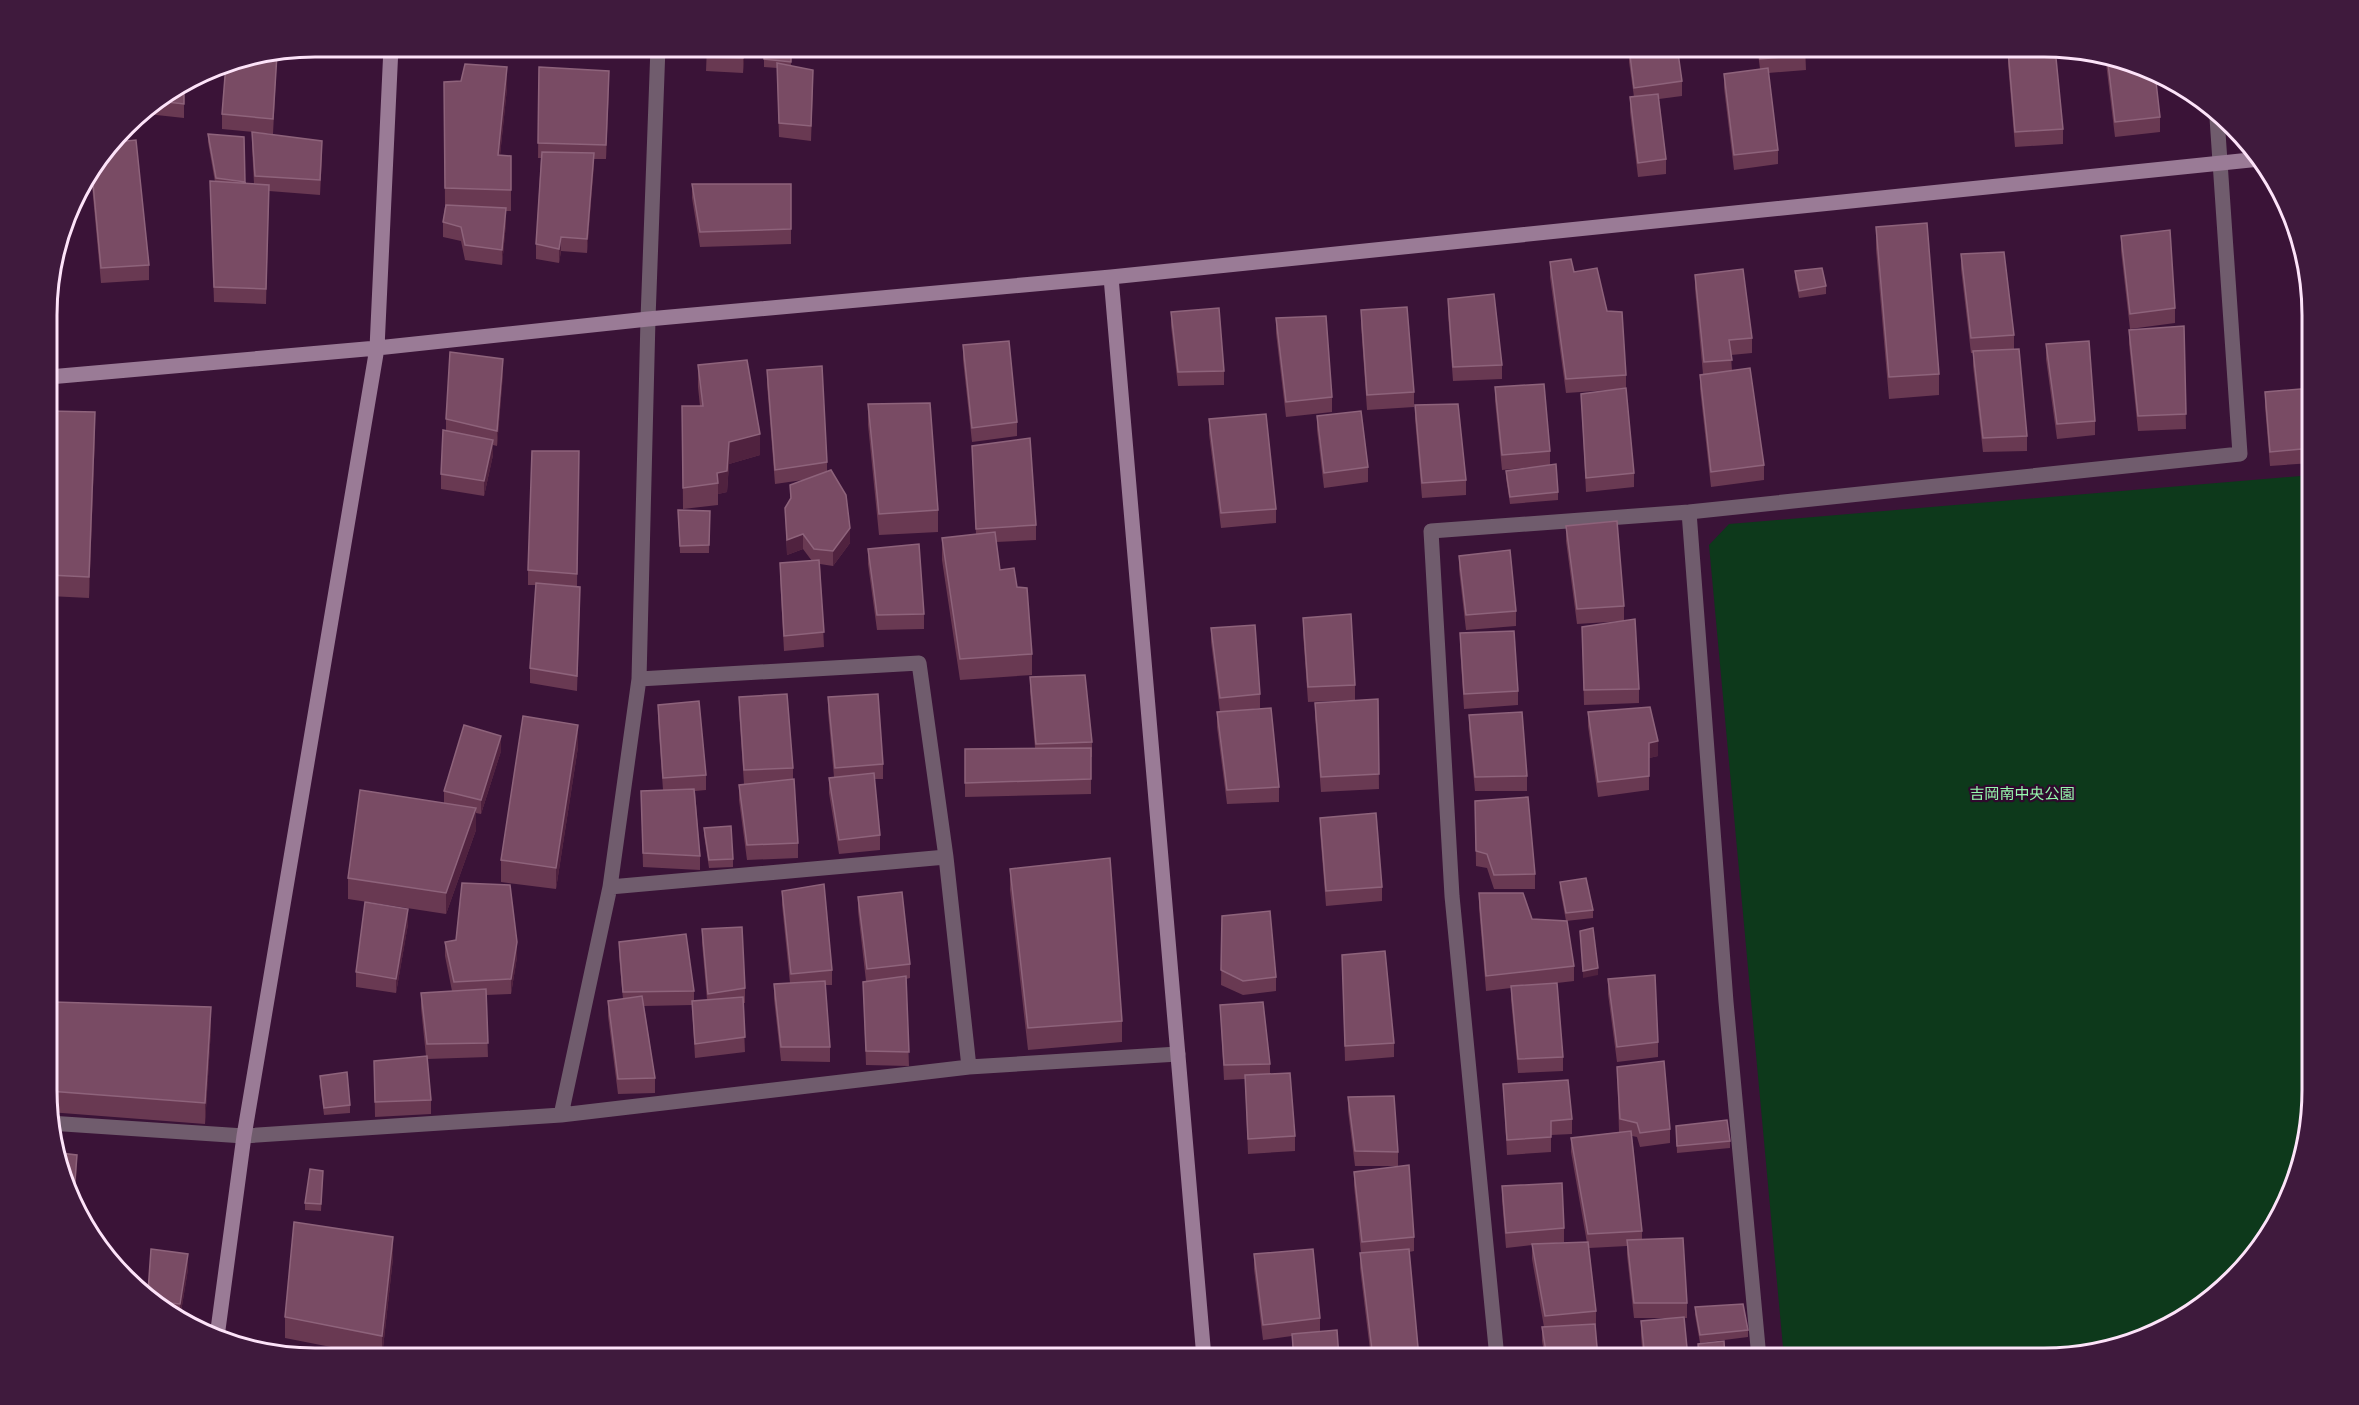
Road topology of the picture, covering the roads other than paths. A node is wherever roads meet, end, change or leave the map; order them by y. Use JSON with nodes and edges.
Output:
{"nodes":[{"id":1,"x":390,"y":57,"type":"edge"},
{"id":2,"x":658,"y":57,"type":"edge"},
{"id":3,"x":2217,"y":124,"type":"edge"},
{"id":4,"x":2250,"y":160,"type":"edge"},
{"id":5,"x":2220,"y":162,"type":"junction"},
{"id":6,"x":1111,"y":278,"type":"junction"},
{"id":7,"x":648,"y":319,"type":"junction"},
{"id":8,"x":377,"y":348,"type":"junction"},
{"id":9,"x":57,"y":376,"type":"edge"},
{"id":10,"x":1689,"y":512,"type":"junction"},
{"id":11,"x":639,"y":679,"type":"junction"},
{"id":12,"x":946,"y":857,"type":"junction"},
{"id":13,"x":610,"y":887,"type":"junction"},
{"id":14,"x":1178,"y":1053,"type":"junction"},
{"id":15,"x":969,"y":1067,"type":"junction"},
{"id":16,"x":561,"y":1115,"type":"junction"},
{"id":17,"x":59,"y":1124,"type":"edge"},
{"id":18,"x":244,"y":1136,"type":"junction"},
{"id":19,"x":218,"y":1329,"type":"edge"},
{"id":20,"x":1203,"y":1348,"type":"edge"},
{"id":21,"x":1496,"y":1348,"type":"edge"},
{"id":22,"x":1758,"y":1348,"type":"edge"}],
"edges":[{"from":1,"to":8,"type":"street"},
{"from":2,"to":7,"type":"street"},
{"from":3,"to":5,"type":"street"},
{"from":4,"to":5,"type":"street"},
{"from":5,"to":6,"type":"street"},
{"from":5,"to":10,"type":"street"},
{"from":6,"to":7,"type":"street"},
{"from":6,"to":14,"type":"street"},
{"from":7,"to":8,"type":"street"},
{"from":7,"to":11,"type":"street"},
{"from":8,"to":9,"type":"street"},
{"from":8,"to":18,"type":"street"},
{"from":10,"to":21,"type":"street"},
{"from":10,"to":22,"type":"street"},
{"from":11,"to":12,"type":"street"},
{"from":11,"to":13,"type":"street"},
{"from":12,"to":13,"type":"street"},
{"from":12,"to":15,"type":"street"},
{"from":13,"to":16,"type":"street"},
{"from":14,"to":15,"type":"street"},
{"from":14,"to":20,"type":"street"},
{"from":15,"to":16,"type":"street"},
{"from":16,"to":18,"type":"street"},
{"from":17,"to":18,"type":"street"},
{"from":18,"to":19,"type":"street"}]}
